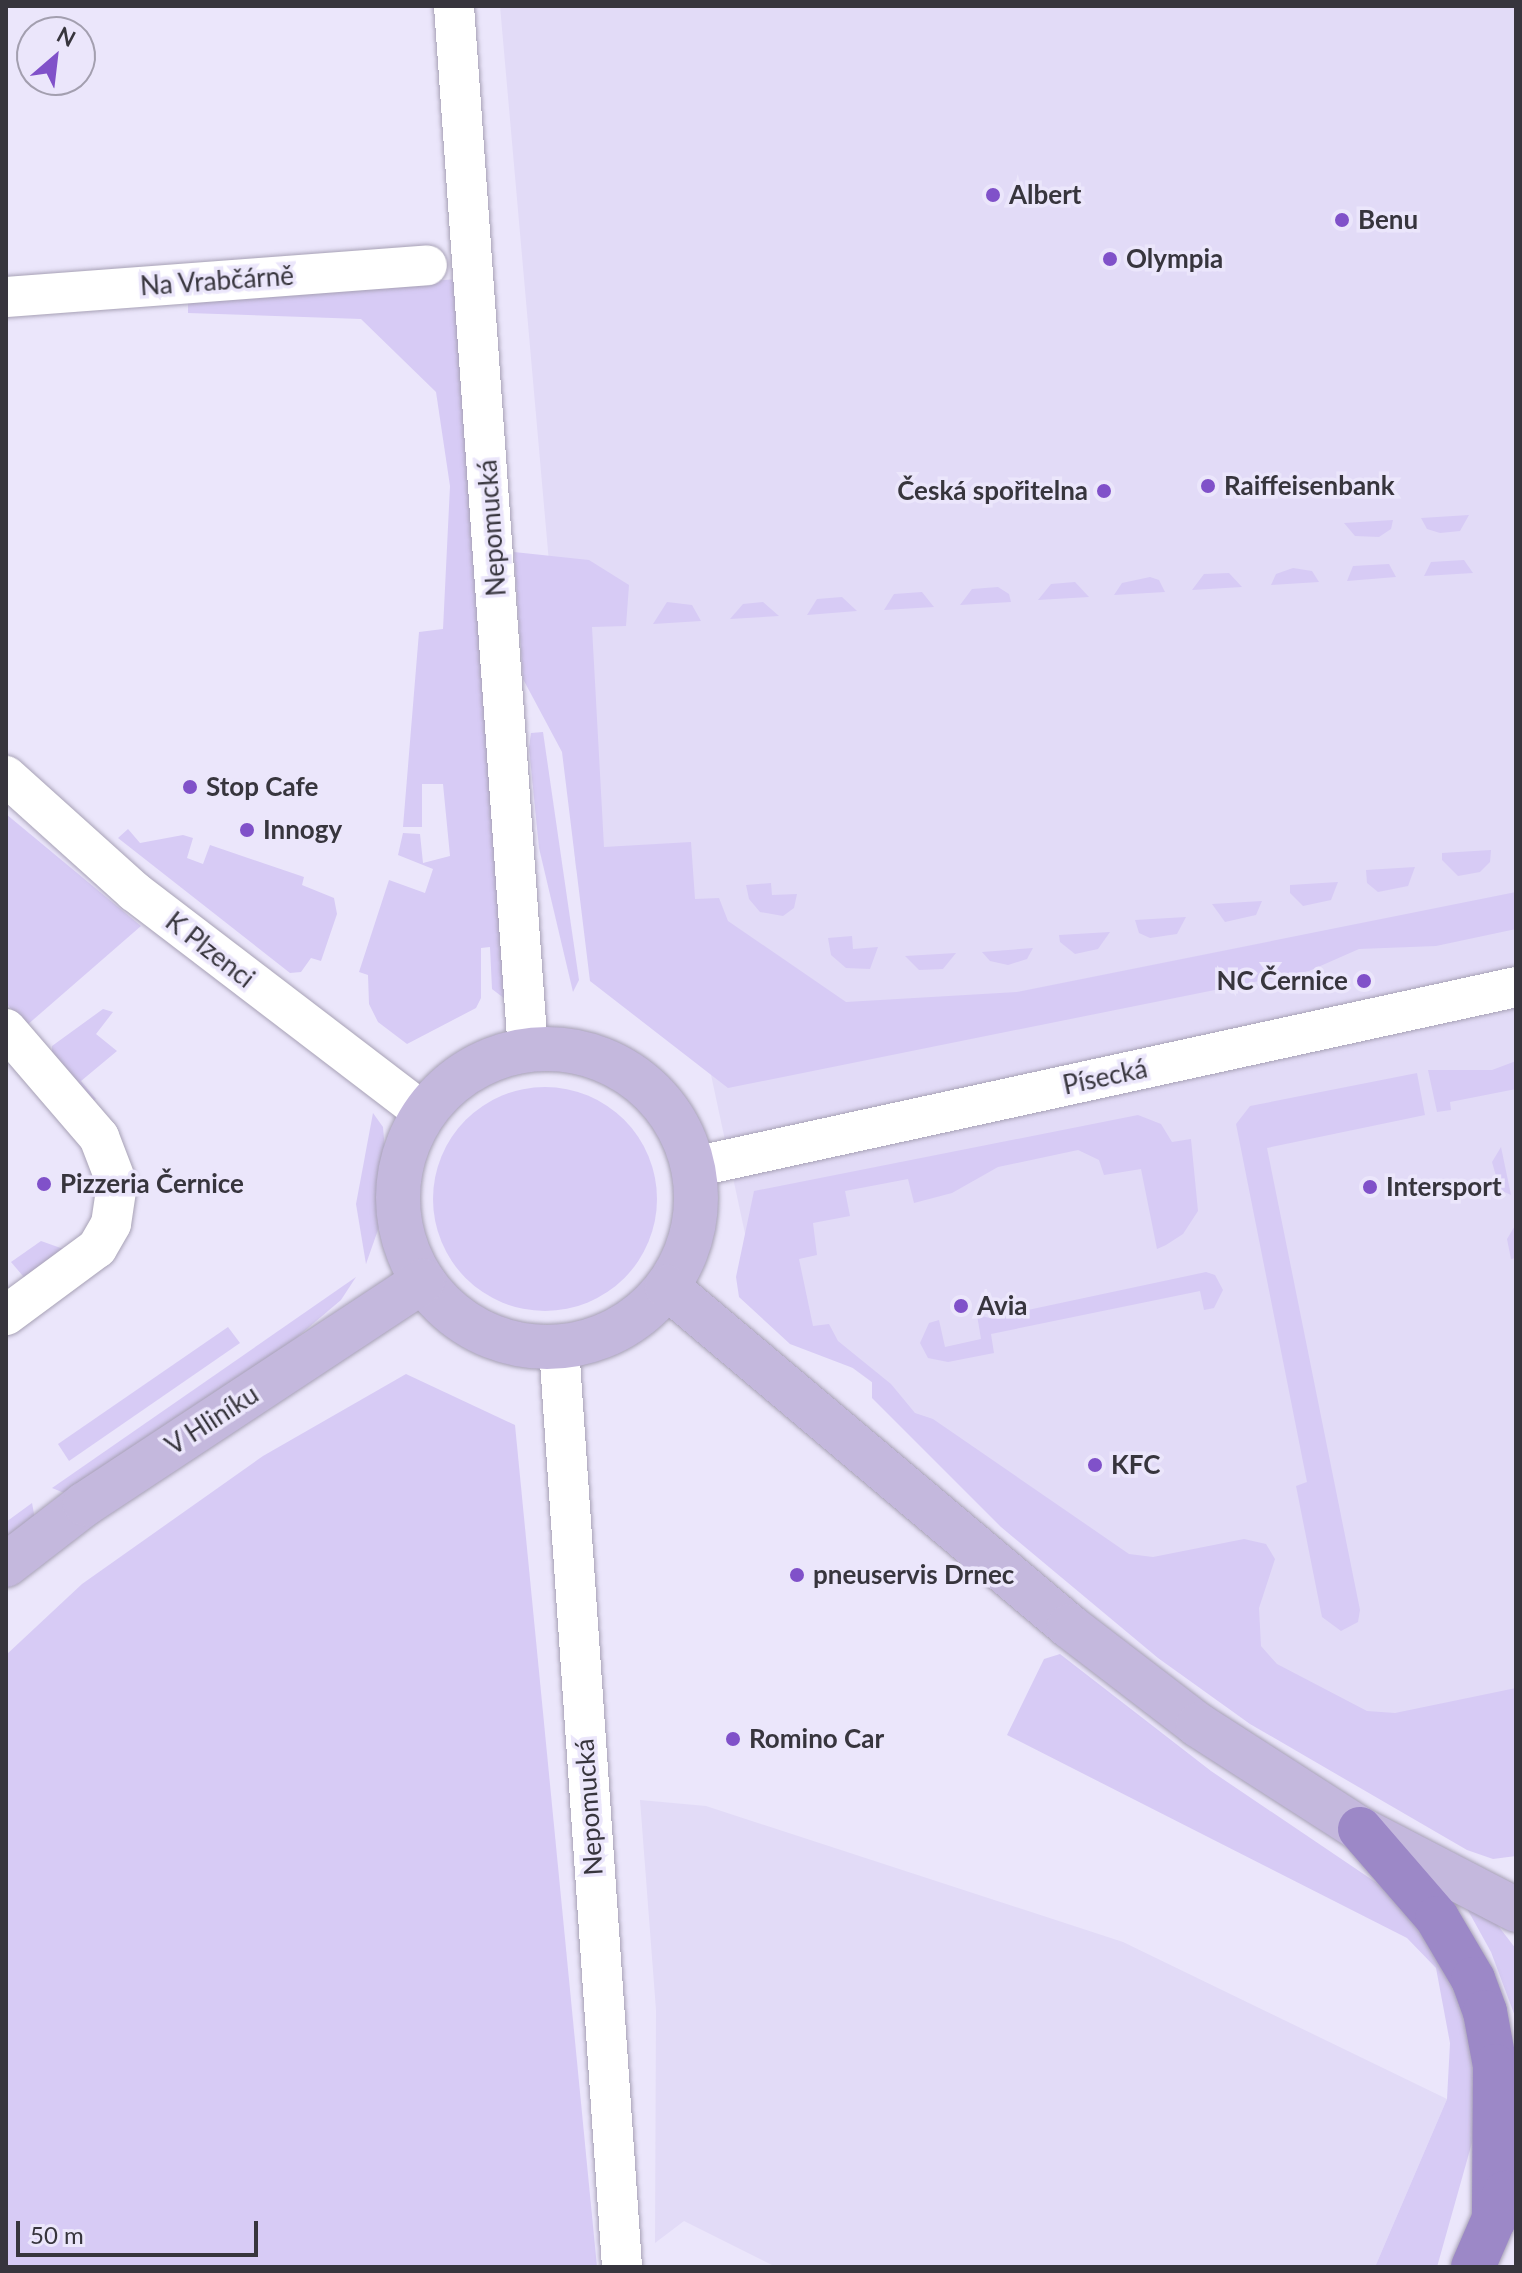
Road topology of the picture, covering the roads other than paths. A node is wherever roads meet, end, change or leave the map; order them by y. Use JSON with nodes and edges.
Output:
{"nodes":[{"id":1,"x":454,"y":6,"type":"edge"},
{"id":2,"x":427,"y":265,"type":"dead end"},
{"id":3,"x":6,"y":297,"type":"edge"},
{"id":4,"x":6,"y":776,"type":"edge"},
{"id":5,"x":1516,"y":987,"type":"edge"},
{"id":6,"x":6,"y":1029,"type":"edge"},
{"id":7,"x":528,"y":1050,"type":"junction"},
{"id":8,"x":424,"y":1113,"type":"junction"},
{"id":9,"x":694,"y":1167,"type":"junction"},
{"id":10,"x":423,"y":1281,"type":"junction"},
{"id":11,"x":667,"y":1287,"type":"junction"},
{"id":12,"x":6,"y":1315,"type":"edge"},
{"id":13,"x":559,"y":1347,"type":"junction"},
{"id":14,"x":6,"y":1565,"type":"edge"},
{"id":15,"x":1360,"y":1829,"type":"junction"},
{"id":16,"x":1516,"y":1910,"type":"edge"},
{"id":17,"x":1516,"y":2165,"type":"edge"},
{"id":18,"x":1494,"y":2220,"type":"junction"},
{"id":19,"x":622,"y":2267,"type":"edge"},
{"id":20,"x":1473,"y":2267,"type":"edge"}],
"edges":[{"from":1,"to":7,"type":"street","name":"Nepomucká"},
{"from":2,"to":3,"type":"street","name":"Na Vrabčárně"},
{"from":4,"to":8,"type":"street","name":"K Plzenci"},
{"from":5,"to":9,"type":"street","name":"Písecká"},
{"from":6,"to":12,"type":"street"},
{"from":7,"to":8,"type":"main road"},
{"from":7,"to":9,"type":"main road"},
{"from":8,"to":10,"type":"main road"},
{"from":9,"to":11,"type":"main road"},
{"from":10,"to":13,"type":"main road"},
{"from":10,"to":14,"type":"main road","name":"V Hliníku"},
{"from":11,"to":13,"type":"main road"},
{"from":11,"to":15,"type":"main road"},
{"from":13,"to":19,"type":"street","name":"Nepomucká"},
{"from":15,"to":16,"type":"main road"},
{"from":15,"to":18,"type":"highway"},
{"from":17,"to":18,"type":"highway"},
{"from":18,"to":20,"type":"highway"}]}
